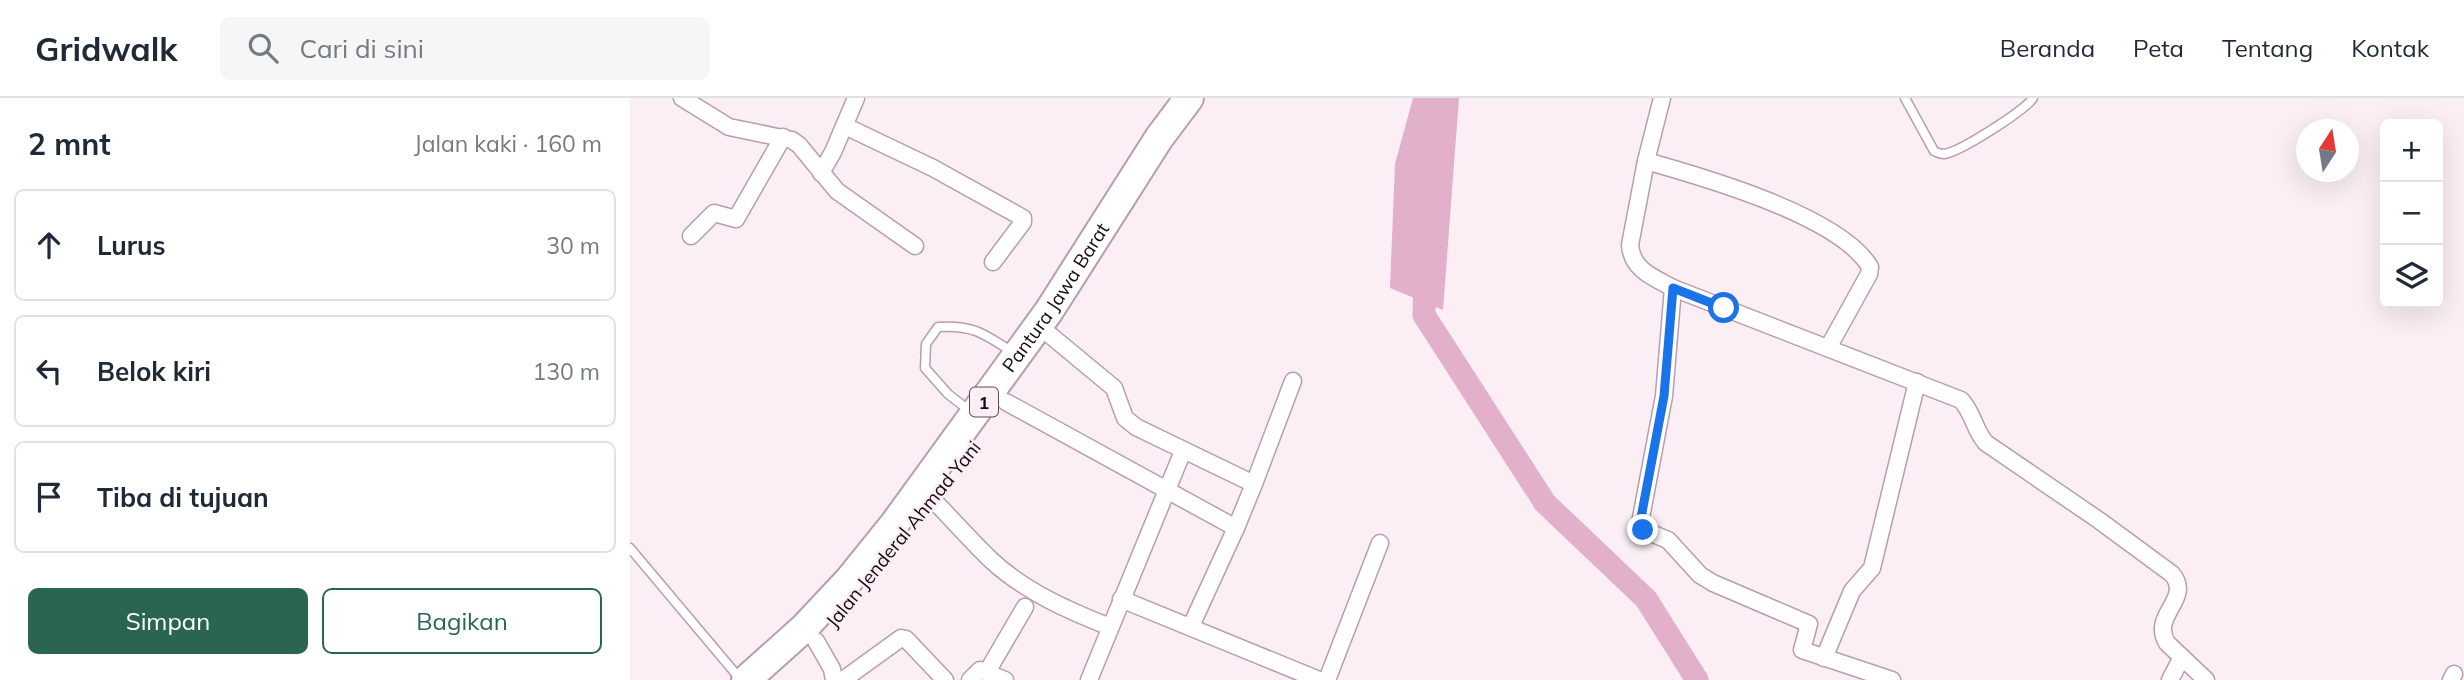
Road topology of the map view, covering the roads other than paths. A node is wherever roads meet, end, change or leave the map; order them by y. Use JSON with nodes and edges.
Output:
{"nodes":[{"id":1,"x":682,"y":98,"type":"edge"},
{"id":2,"x":856,"y":98,"type":"edge"},
{"id":3,"x":1189,"y":98,"type":"edge"},
{"id":4,"x":1210,"y":98,"type":"edge"},
{"id":5,"x":1662,"y":98,"type":"edge"},
{"id":6,"x":1905,"y":98,"type":"edge"},
{"id":7,"x":2033,"y":98,"type":"edge"},
{"id":8,"x":845,"y":126,"type":"junction"},
{"id":9,"x":783,"y":137,"type":"junction"},
{"id":10,"x":1646,"y":161,"type":"junction"},
{"id":11,"x":821,"y":173,"type":"junction"},
{"id":12,"x":691,"y":236,"type":"dead end"},
{"id":13,"x":915,"y":246,"type":"dead end"},
{"id":14,"x":993,"y":262,"type":"dead end"},
{"id":15,"x":1673,"y":288,"type":"junction"},
{"id":16,"x":1050,"y":335,"type":"junction"},
{"id":17,"x":1828,"y":348,"type":"junction"},
{"id":18,"x":1024,"y":359,"type":"junction"},
{"id":19,"x":1293,"y":380,"type":"dead end"},
{"id":20,"x":1917,"y":382,"type":"junction"},
{"id":21,"x":990,"y":414,"type":"junction"},
{"id":22,"x":1183,"y":451,"type":"junction"},
{"id":23,"x":1254,"y":484,"type":"junction"},
{"id":24,"x":1165,"y":490,"type":"junction"},
{"id":25,"x":934,"y":501,"type":"junction"},
{"id":26,"x":1236,"y":528,"type":"junction"},
{"id":27,"x":1380,"y":543,"type":"dead end"},
{"id":28,"x":630,"y":548,"type":"edge"},
{"id":29,"x":1121,"y":599,"type":"junction"},
{"id":30,"x":1025,"y":607,"type":"dead end"},
{"id":31,"x":1191,"y":626,"type":"junction"},
{"id":32,"x":1110,"y":627,"type":"junction"},
{"id":33,"x":810,"y":635,"type":"junction"},
{"id":34,"x":2182,"y":657,"type":"junction"},
{"id":35,"x":1824,"y":658,"type":"junction"},
{"id":36,"x":987,"y":672,"type":"junction"},
{"id":37,"x":741,"y":680,"type":"edge"},
{"id":38,"x":746,"y":680,"type":"edge"},
{"id":39,"x":772,"y":680,"type":"edge"},
{"id":40,"x":834,"y":680,"type":"edge"},
{"id":41,"x":843,"y":680,"type":"edge"},
{"id":42,"x":945,"y":680,"type":"edge"},
{"id":43,"x":970,"y":680,"type":"edge"},
{"id":44,"x":1005,"y":680,"type":"edge"},
{"id":45,"x":1089,"y":680,"type":"edge"},
{"id":46,"x":1319,"y":680,"type":"edge"},
{"id":47,"x":1326,"y":680,"type":"edge"},
{"id":48,"x":1892,"y":680,"type":"edge"},
{"id":49,"x":2170,"y":680,"type":"edge"},
{"id":50,"x":2206,"y":680,"type":"edge"}],
"edges":[{"from":1,"to":9,"type":"street"},
{"from":2,"to":8,"type":"street"},
{"from":3,"to":18,"type":"highway","name":"Pantura Jawa Barat","number":"1"},
{"from":4,"to":16,"type":"highway","number":"1"},
{"from":5,"to":10,"type":"street"},
{"from":6,"to":7,"type":"lane"},
{"from":8,"to":11,"type":"street"},
{"from":8,"to":14,"type":"street"},
{"from":9,"to":11,"type":"street"},
{"from":9,"to":12,"type":"street"},
{"from":10,"to":15,"type":"street"},
{"from":10,"to":17,"type":"street"},
{"from":11,"to":13,"type":"street"},
{"from":15,"to":17,"type":"street"},
{"from":15,"to":35,"type":"street"},
{"from":16,"to":18,"type":"highway","number":"1"},
{"from":16,"to":22,"type":"street"},
{"from":17,"to":20,"type":"street"},
{"from":18,"to":21,"type":"highway","name":"Pantura Jawa Barat","number":"1"},
{"from":18,"to":21,"type":"lane"},
{"from":19,"to":23,"type":"street"},
{"from":20,"to":34,"type":"street"},
{"from":20,"to":35,"type":"street"},
{"from":21,"to":24,"type":"street"},
{"from":21,"to":25,"type":"highway","name":"Jalan Jenderal Ahmad Yani","number":"1"},
{"from":21,"to":33,"type":"highway","name":"Pantura Jawa Barat","number":"1"},
{"from":22,"to":23,"type":"street"},
{"from":22,"to":24,"type":"street"},
{"from":23,"to":26,"type":"street"},
{"from":24,"to":26,"type":"street"},
{"from":24,"to":29,"type":"street"},
{"from":25,"to":32,"type":"street"},
{"from":25,"to":33,"type":"highway","name":"Jalan Jenderal Ahmad Yani","number":"1"},
{"from":26,"to":31,"type":"street"},
{"from":27,"to":47,"type":"street"},
{"from":28,"to":37,"type":"lane"},
{"from":29,"to":31,"type":"street"},
{"from":29,"to":32,"type":"street"},
{"from":30,"to":36,"type":"street"},
{"from":31,"to":46,"type":"street"},
{"from":32,"to":45,"type":"street"},
{"from":33,"to":38,"type":"highway","name":"Pantura Jawa Barat","number":"1"},
{"from":33,"to":39,"type":"highway","name":"Jalan Jenderal Ahmad Yani","number":"1"},
{"from":33,"to":40,"type":"street"},
{"from":34,"to":49,"type":"street"},
{"from":34,"to":50,"type":"street"},
{"from":35,"to":48,"type":"street"},
{"from":36,"to":43,"type":"street"},
{"from":36,"to":44,"type":"street"},
{"from":41,"to":42,"type":"street"}]}
